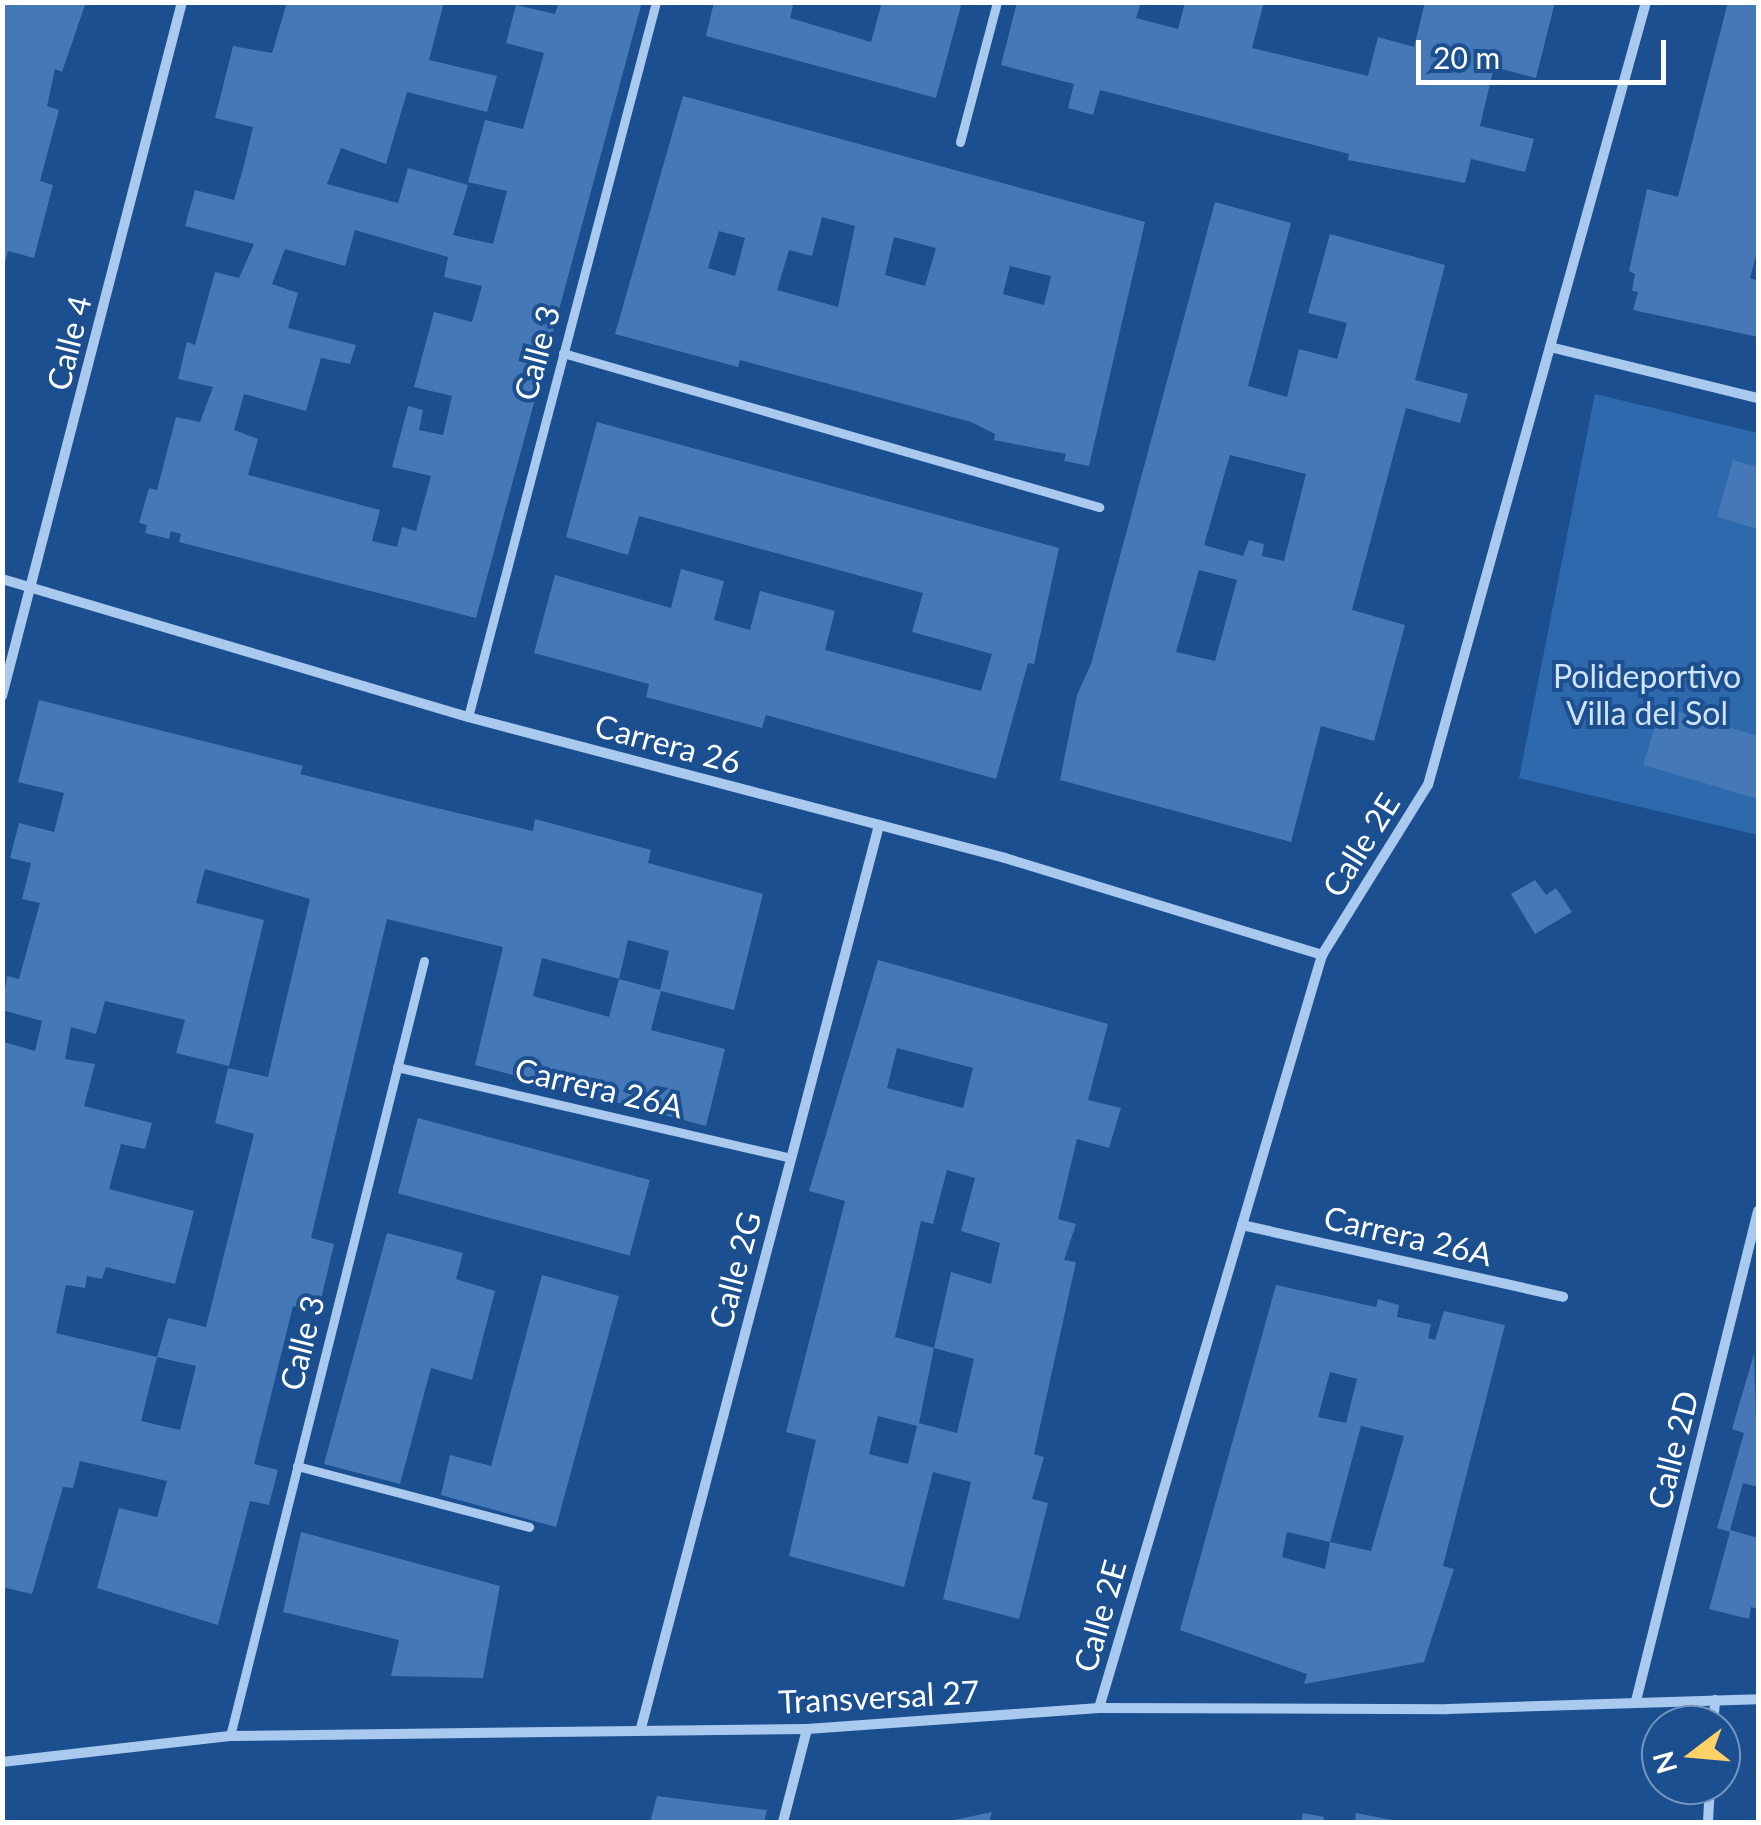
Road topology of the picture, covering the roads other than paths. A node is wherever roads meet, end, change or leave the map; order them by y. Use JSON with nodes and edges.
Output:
{"nodes":[{"id":1,"x":182,"y":2,"type":"edge"},
{"id":2,"x":656,"y":2,"type":"edge"},
{"id":3,"x":997,"y":2,"type":"edge"},
{"id":4,"x":1646,"y":2,"type":"edge"},
{"id":5,"x":960,"y":142,"type":"dead end"},
{"id":6,"x":1550,"y":347,"type":"junction"},
{"id":7,"x":563,"y":353,"type":"junction"},
{"id":8,"x":1758,"y":398,"type":"edge"},
{"id":9,"x":1099,"y":506,"type":"dead end"},
{"id":10,"x":2,"y":578,"type":"edge"},
{"id":11,"x":32,"y":586,"type":"junction"},
{"id":12,"x":2,"y":696,"type":"edge"},
{"id":13,"x":468,"y":718,"type":"junction"},
{"id":14,"x":879,"y":825,"type":"junction"},
{"id":15,"x":1322,"y":955,"type":"junction"},
{"id":16,"x":424,"y":962,"type":"dead end"},
{"id":17,"x":396,"y":1067,"type":"junction"},
{"id":18,"x":790,"y":1158,"type":"junction"},
{"id":19,"x":1758,"y":1211,"type":"edge"},
{"id":20,"x":1242,"y":1225,"type":"junction"},
{"id":21,"x":1563,"y":1296,"type":"dead end"},
{"id":22,"x":298,"y":1466,"type":"junction"},
{"id":23,"x":528,"y":1527,"type":"dead end"},
{"id":24,"x":1758,"y":1699,"type":"edge"},
{"id":25,"x":1636,"y":1700,"type":"junction"},
{"id":26,"x":1714,"y":1700,"type":"junction"},
{"id":27,"x":1714,"y":1705,"type":"edge"},
{"id":28,"x":1099,"y":1708,"type":"junction"},
{"id":29,"x":640,"y":1728,"type":"junction"},
{"id":30,"x":807,"y":1729,"type":"junction"},
{"id":31,"x":230,"y":1736,"type":"junction"},
{"id":32,"x":2,"y":1762,"type":"edge"},
{"id":33,"x":784,"y":1822,"type":"edge"}],
"edges":[{"from":1,"to":11,"type":"street","name":"Calle 4"},
{"from":2,"to":7,"type":"street","name":"Calle 3"},
{"from":3,"to":5,"type":"street"},
{"from":4,"to":6,"type":"street","name":"Calle 2E"},
{"from":6,"to":8,"type":"street"},
{"from":6,"to":15,"type":"street","name":"Calle 2E"},
{"from":7,"to":9,"type":"street"},
{"from":7,"to":13,"type":"street","name":"Calle 3"},
{"from":10,"to":11,"type":"street","name":"Carrera 26"},
{"from":11,"to":12,"type":"street","name":"Calle 4"},
{"from":11,"to":13,"type":"street","name":"Carrera 26"},
{"from":13,"to":14,"type":"street","name":"Carrera 26"},
{"from":14,"to":15,"type":"street","name":"Carrera 26"},
{"from":14,"to":18,"type":"street","name":"Calle 2G"},
{"from":15,"to":20,"type":"street","name":"Calle 2E"},
{"from":16,"to":17,"type":"street","name":"Calle 3"},
{"from":17,"to":18,"type":"street","name":"Carrera 26A"},
{"from":17,"to":22,"type":"street","name":"Calle 3"},
{"from":18,"to":29,"type":"street","name":"Calle 2G"},
{"from":19,"to":25,"type":"street","name":"Calle 2D"},
{"from":20,"to":21,"type":"street","name":"Carrera 26A"},
{"from":20,"to":28,"type":"street","name":"Calle 2E"},
{"from":22,"to":23,"type":"street"},
{"from":22,"to":31,"type":"street","name":"Calle 3"},
{"from":24,"to":26,"type":"street","name":"Transversal 27"},
{"from":25,"to":26,"type":"street","name":"Transversal 27"},
{"from":25,"to":28,"type":"street","name":"Transversal 27"},
{"from":26,"to":27,"type":"street"},
{"from":28,"to":30,"type":"street","name":"Transversal 27"},
{"from":29,"to":30,"type":"street","name":"Transversal 27"},
{"from":29,"to":31,"type":"street","name":"Transversal 27"},
{"from":30,"to":33,"type":"street"},
{"from":31,"to":32,"type":"street","name":"Transversal 27"}]}
